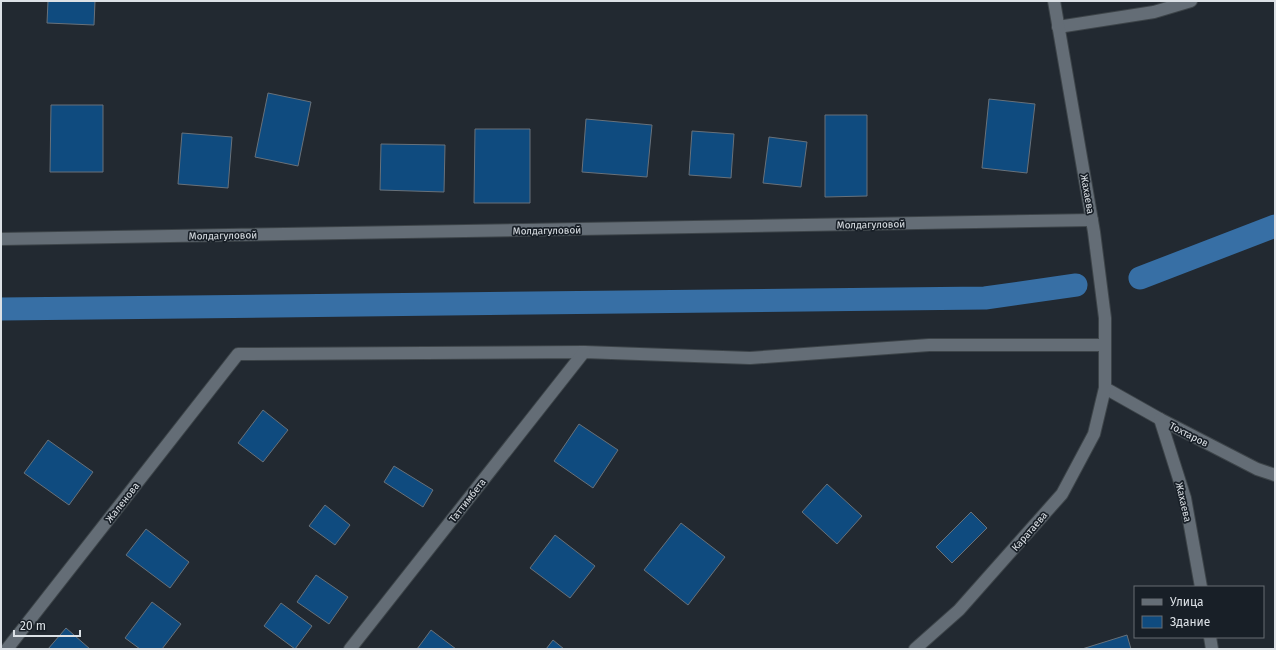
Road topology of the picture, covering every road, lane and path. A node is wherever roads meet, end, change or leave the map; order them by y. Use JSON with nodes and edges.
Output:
{"nodes":[{"id":1,"x":1054,"y":1,"type":"edge"},
{"id":2,"x":1191,"y":1,"type":"edge"},
{"id":3,"x":1058,"y":27,"type":"junction"},
{"id":4,"x":1093,"y":226,"type":"junction"},
{"id":5,"x":1,"y":239,"type":"edge"},
{"id":6,"x":1105,"y":345,"type":"junction"},
{"id":7,"x":584,"y":352,"type":"junction"},
{"id":8,"x":1105,"y":388,"type":"junction"},
{"id":9,"x":1160,"y":420,"type":"junction"},
{"id":10,"x":1275,"y":475,"type":"edge"},
{"id":11,"x":1201,"y":586,"type":"edge"},
{"id":12,"x":1210,"y":638,"type":"edge"},
{"id":13,"x":6,"y":649,"type":"edge"},
{"id":14,"x":350,"y":649,"type":"edge"},
{"id":15,"x":915,"y":649,"type":"edge"},
{"id":16,"x":1212,"y":649,"type":"edge"}],
"edges":[{"from":1,"to":3,"type":"street","name":"Жахаева"},
{"from":2,"to":3,"type":"street"},
{"from":3,"to":4,"type":"street","name":"Жахаева"},
{"from":4,"to":5,"type":"street","name":"Молдагуловой"},
{"from":4,"to":6,"type":"street","name":"Жахаева"},
{"from":6,"to":7,"type":"street"},
{"from":6,"to":8,"type":"street","name":"Жахаева"},
{"from":7,"to":13,"type":"street","name":"Жаленова"},
{"from":7,"to":14,"type":"street","name":"Таттимбета"},
{"from":8,"to":9,"type":"street","name":"Тохтаров"},
{"from":8,"to":15,"type":"street","name":"Каратаева"},
{"from":9,"to":10,"type":"street","name":"Тохтаров"},
{"from":9,"to":11,"type":"street","name":"Жахаева"},
{"from":12,"to":16,"type":"street"}]}
